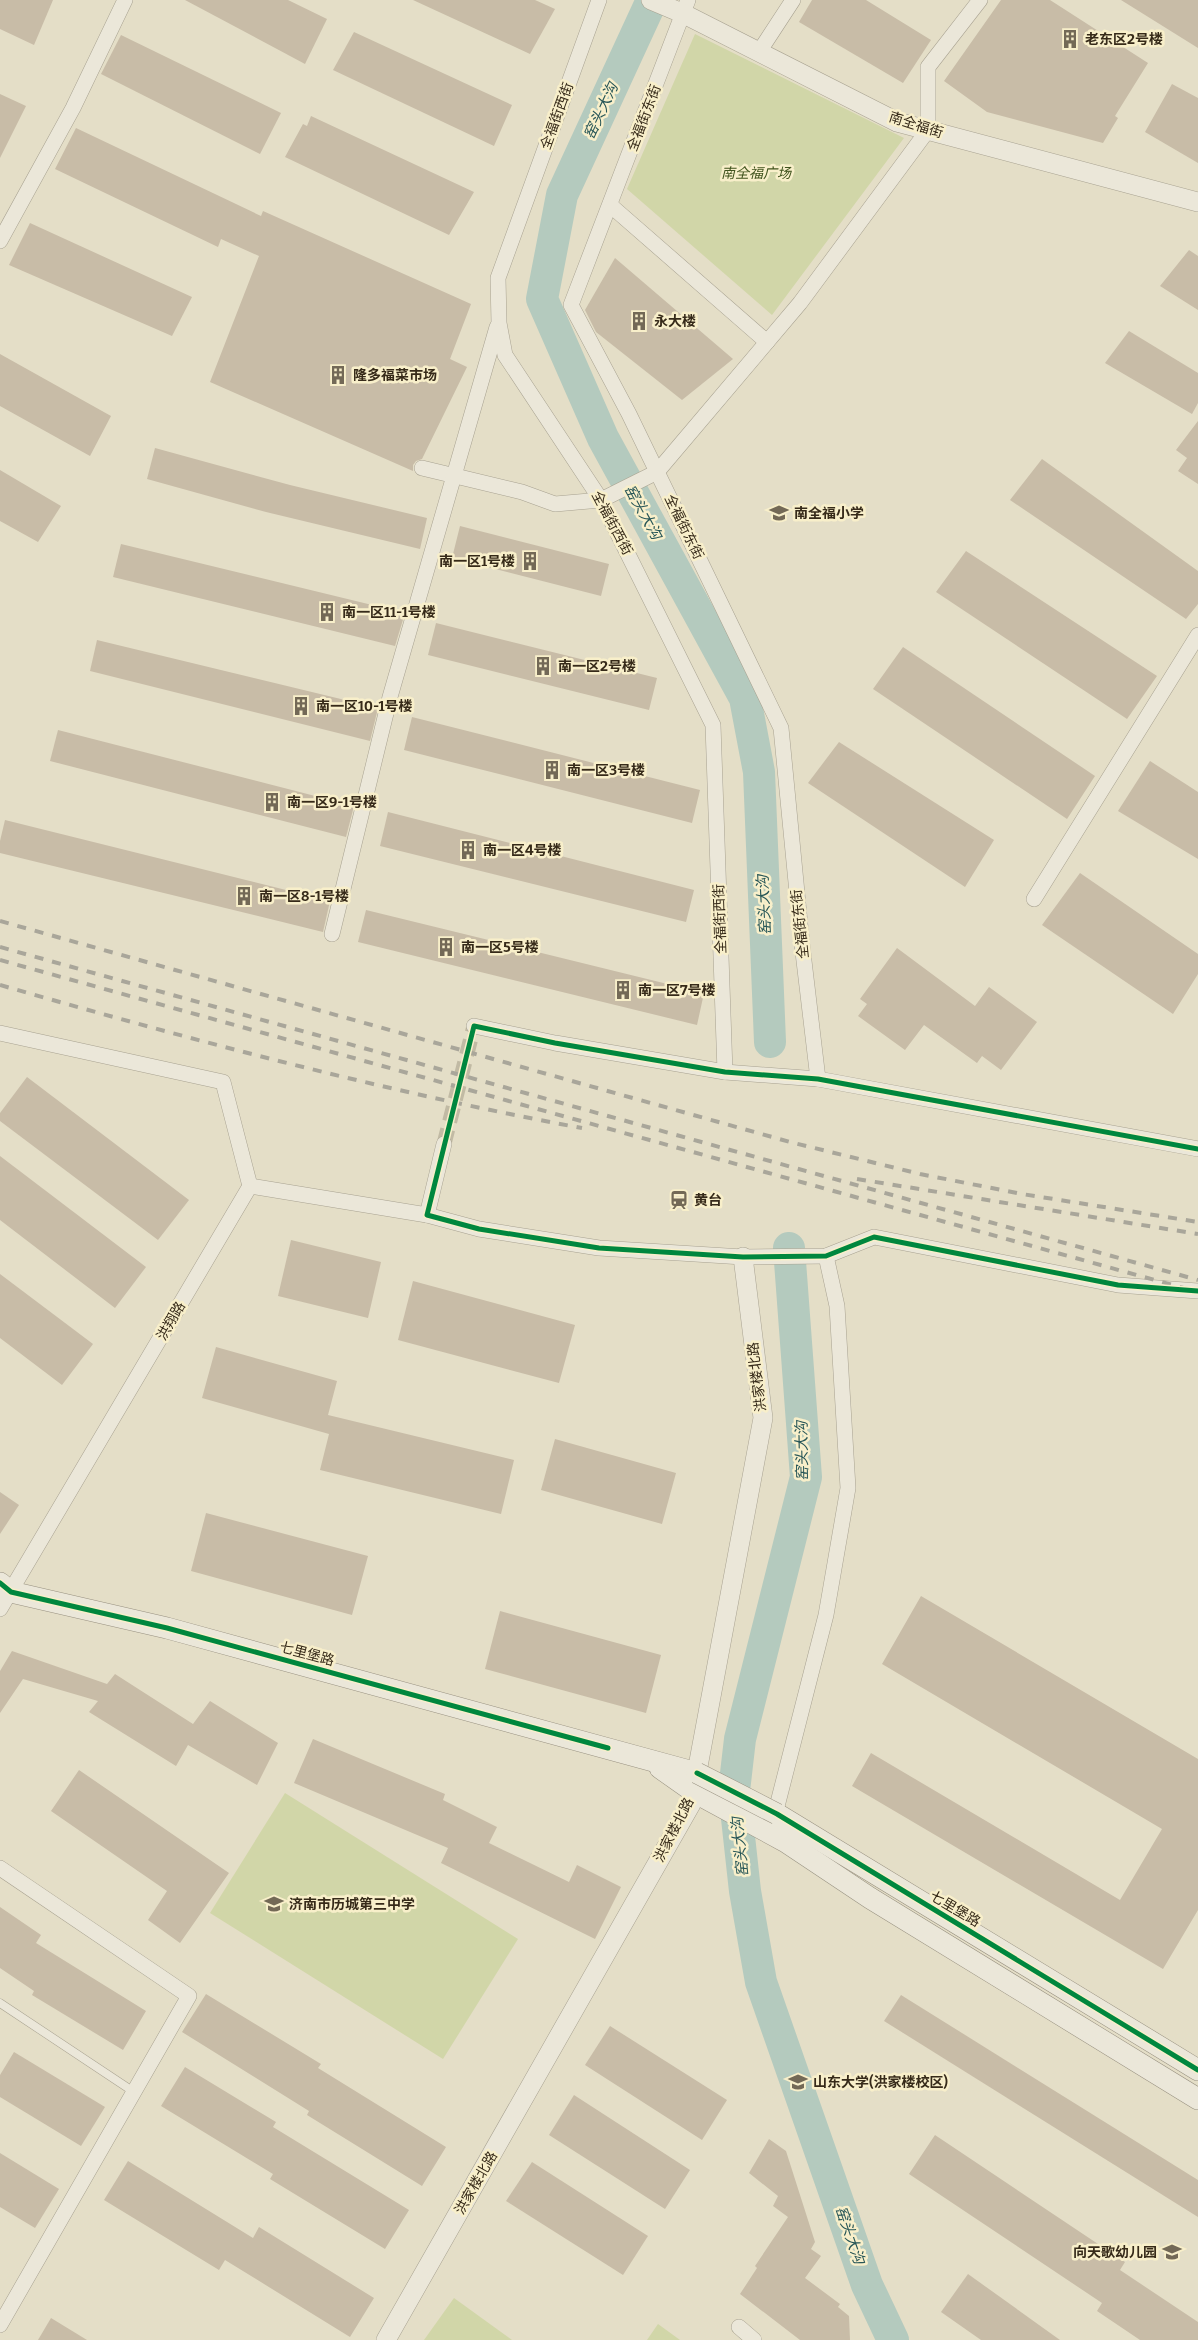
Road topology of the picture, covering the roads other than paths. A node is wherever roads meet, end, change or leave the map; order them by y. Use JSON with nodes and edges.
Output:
{"nodes":[{"id":1,"x":125,"y":0,"type":"edge"},
{"id":2,"x":599,"y":0,"type":"edge"},
{"id":3,"x":651,"y":0,"type":"edge"},
{"id":4,"x":793,"y":0,"type":"edge"},
{"id":5,"x":980,"y":0,"type":"edge"},
{"id":6,"x":686,"y":7,"type":"edge"},
{"id":7,"x":759,"y":52,"type":"junction"},
{"id":8,"x":928,"y":130,"type":"junction"},
{"id":9,"x":1198,"y":202,"type":"edge"},
{"id":10,"x":610,"y":205,"type":"junction"},
{"id":11,"x":0,"y":241,"type":"edge"},
{"id":12,"x":498,"y":323,"type":"junction"},
{"id":13,"x":767,"y":342,"type":"junction"},
{"id":14,"x":422,"y":468,"type":"dead end"},
{"id":15,"x":657,"y":472,"type":"junction"},
{"id":16,"x":455,"y":475,"type":"junction"},
{"id":17,"x":601,"y":500,"type":"junction"},
{"id":18,"x":1198,"y":635,"type":"edge"},
{"id":19,"x":1034,"y":899,"type":"dead end"},
{"id":20,"x":332,"y":934,"type":"dead end"},
{"id":21,"x":474,"y":1026,"type":"dead end"},
{"id":22,"x":0,"y":1033,"type":"edge"},
{"id":23,"x":725,"y":1072,"type":"junction"},
{"id":24,"x":818,"y":1079,"type":"junction"},
{"id":25,"x":444,"y":1144,"type":"tunnel mouth"},
{"id":26,"x":1198,"y":1149,"type":"edge"},
{"id":27,"x":250,"y":1186,"type":"junction"},
{"id":28,"x":427,"y":1214,"type":"junction"},
{"id":29,"x":826,"y":1256,"type":"junction"},
{"id":30,"x":743,"y":1257,"type":"junction"},
{"id":31,"x":1198,"y":1291,"type":"edge"},
{"id":32,"x":4,"y":1595,"type":"edge"},
{"id":33,"x":695,"y":1783,"type":"junction"},
{"id":34,"x":773,"y":1823,"type":"junction"},
{"id":35,"x":0,"y":1868,"type":"edge"},
{"id":36,"x":0,"y":2003,"type":"edge"},
{"id":37,"x":1198,"y":2070,"type":"edge"},
{"id":38,"x":134,"y":2092,"type":"junction"},
{"id":39,"x":1198,"y":2099,"type":"edge"},
{"id":40,"x":0,"y":2325,"type":"edge"},
{"id":41,"x":739,"y":2327,"type":"dead end"},
{"id":42,"x":386,"y":2340,"type":"edge"},
{"id":43,"x":754,"y":2340,"type":"edge"}],
"edges":[{"from":1,"to":11,"type":"street"},
{"from":2,"to":12,"type":"street","name":"全福街西街"},
{"from":3,"to":6,"type":"street","name":"南全福街"},
{"from":4,"to":7,"type":"street"},
{"from":5,"to":8,"type":"street"},
{"from":6,"to":7,"type":"street","name":"南全福街"},
{"from":6,"to":10,"type":"street","name":"全福街东街"},
{"from":7,"to":8,"type":"street","name":"南全福街"},
{"from":8,"to":9,"type":"street","name":"南全福街"},
{"from":8,"to":13,"type":"street"},
{"from":10,"to":13,"type":"street"},
{"from":10,"to":15,"type":"street","name":"全福街东街"},
{"from":12,"to":16,"type":"street"},
{"from":12,"to":17,"type":"street","name":"全福街西街"},
{"from":13,"to":15,"type":"street"},
{"from":14,"to":16,"type":"street"},
{"from":15,"to":17,"type":"street"},
{"from":15,"to":24,"type":"street","name":"全福街东街"},
{"from":16,"to":17,"type":"street"},
{"from":16,"to":20,"type":"street"},
{"from":17,"to":23,"type":"street","name":"全福街西街"},
{"from":18,"to":19,"type":"street"},
{"from":21,"to":23,"type":"street"},
{"from":22,"to":27,"type":"street"},
{"from":23,"to":24,"type":"street"},
{"from":24,"to":26,"type":"street"},
{"from":25,"to":28,"type":"street"},
{"from":27,"to":28,"type":"street"},
{"from":27,"to":32,"type":"street","name":"洪翔路"},
{"from":28,"to":30,"type":"street"},
{"from":29,"to":30,"type":"street"},
{"from":29,"to":31,"type":"street"},
{"from":29,"to":34,"type":"street"},
{"from":30,"to":33,"type":"street","name":"洪家楼北路"},
{"from":32,"to":33,"type":"main road","name":"七里堡路"},
{"from":33,"to":34,"type":"main road","name":"七里堡路","bridge":true},
{"from":33,"to":42,"type":"street","name":"洪家楼北路"},
{"from":34,"to":37,"type":"main road","name":"七里堡路"},
{"from":34,"to":39,"type":"main road","name":"七里堡路"},
{"from":35,"to":38,"type":"street"},
{"from":36,"to":38,"type":"lane"},
{"from":38,"to":40,"type":"street"},
{"from":41,"to":43,"type":"street"}]}
